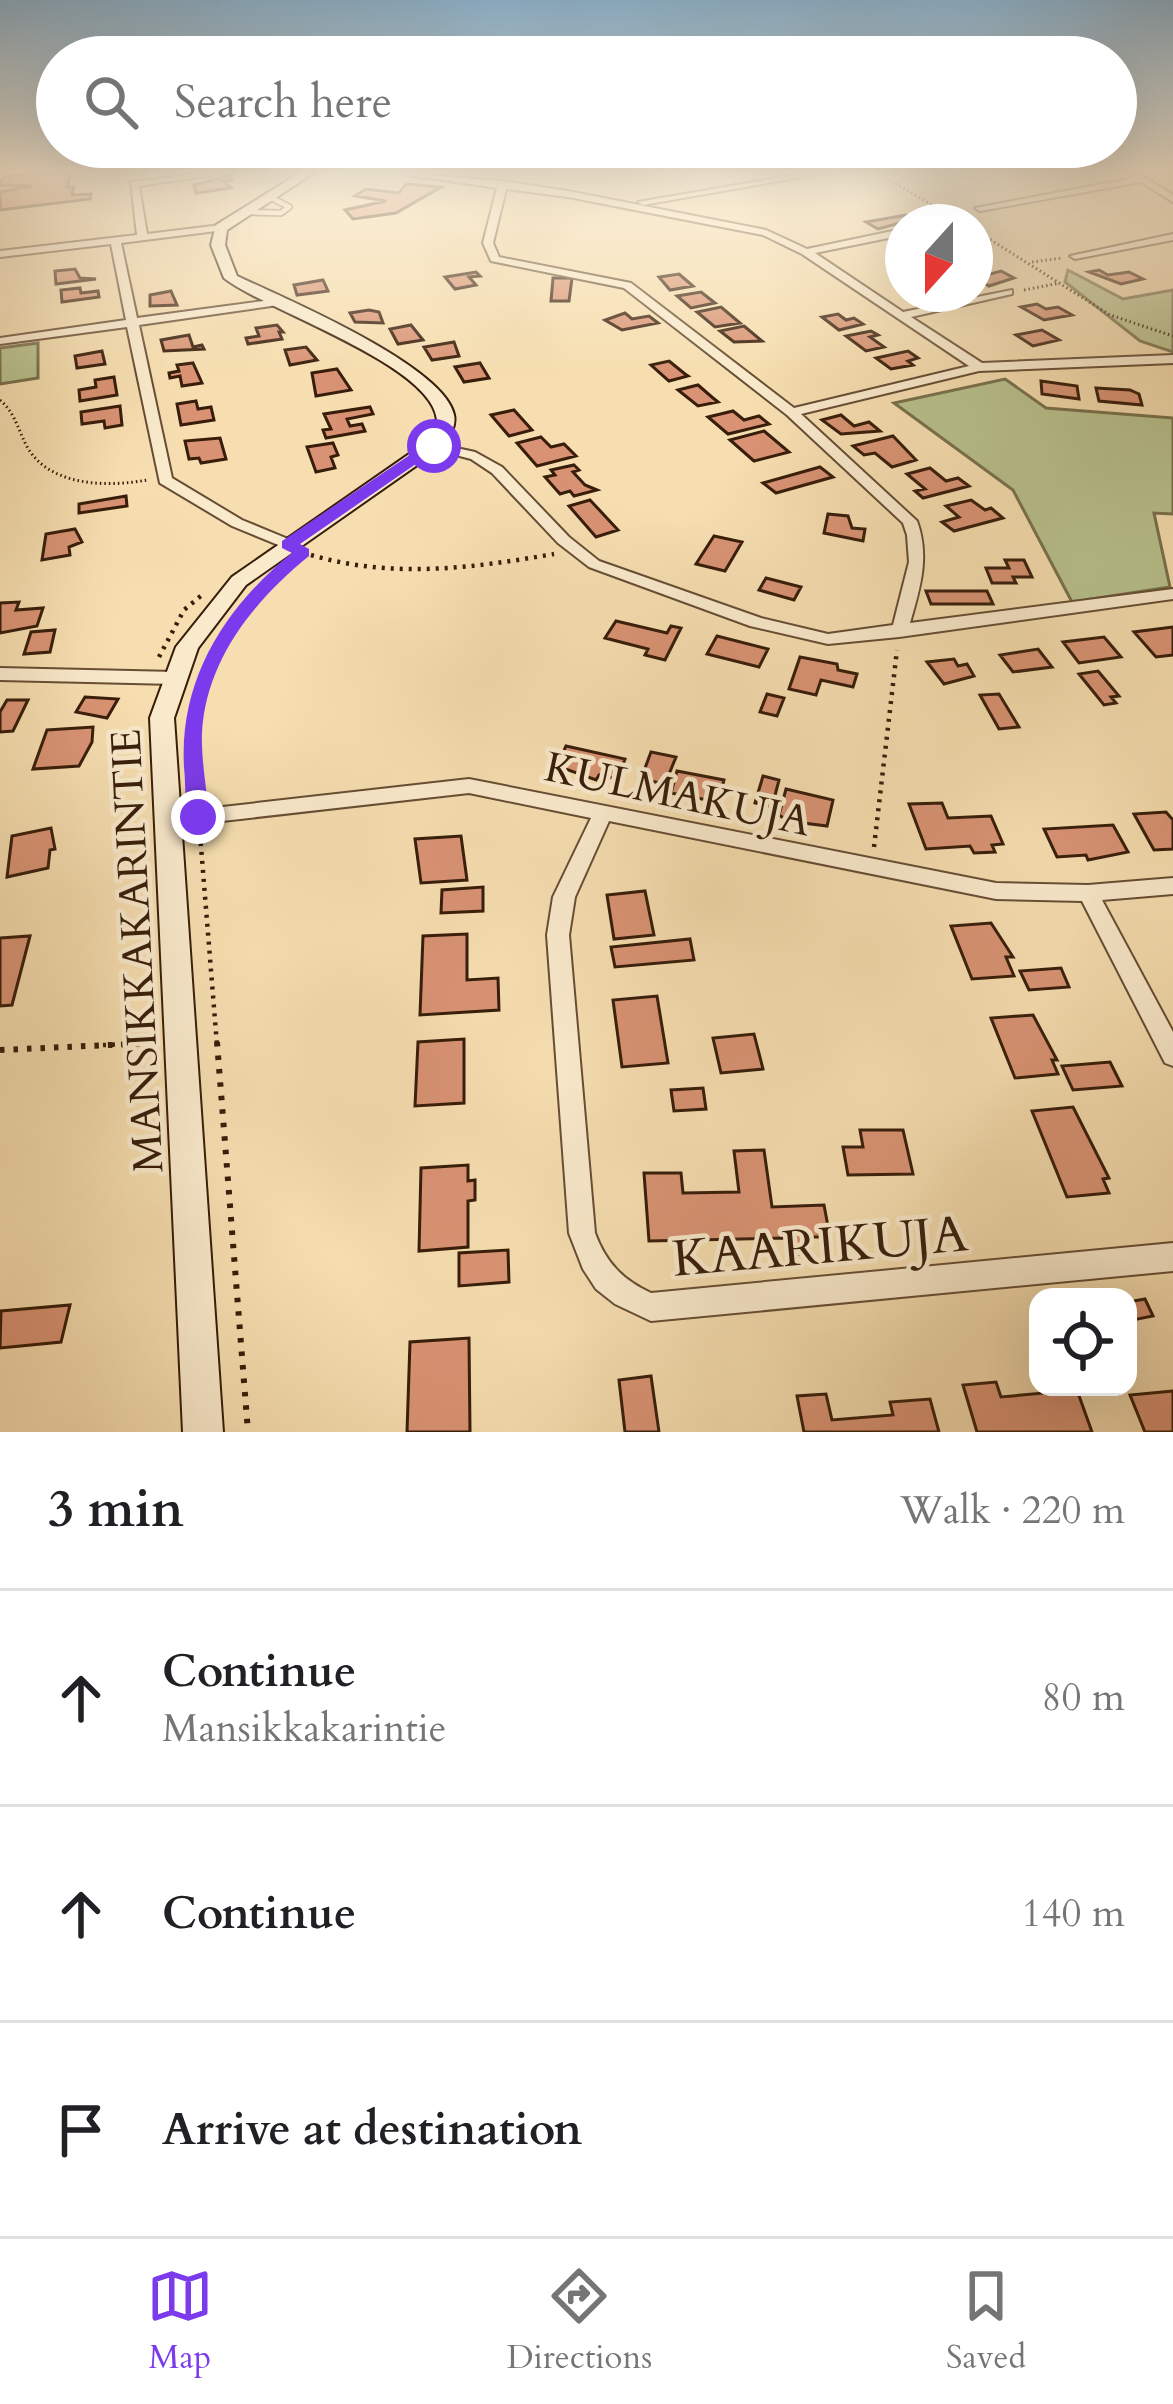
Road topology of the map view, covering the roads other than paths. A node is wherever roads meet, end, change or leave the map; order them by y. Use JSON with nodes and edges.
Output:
{"nodes":[{"id":1,"x":115,"y":239,"type":"joint"},
{"id":2,"x":219,"y":239,"type":"edge"},
{"id":3,"x":489,"y":239,"type":"edge"},
{"id":4,"x":773,"y":239,"type":"edge"},
{"id":5,"x":869,"y":239,"type":"edge"},
{"id":6,"x":1164,"y":239,"type":"edge"},
{"id":7,"x":806,"y":252,"type":"junction"},
{"id":8,"x":0,"y":254,"type":"edge"},
{"id":9,"x":1075,"y":256,"type":"road end"},
{"id":10,"x":1008,"y":292,"type":"road end"},
{"id":11,"x":278,"y":302,"type":"junction"},
{"id":12,"x":904,"y":315,"type":"junction"},
{"id":13,"x":135,"y":322,"type":"junction"},
{"id":14,"x":0,"y":341,"type":"edge"},
{"id":15,"x":1173,"y":359,"type":"edge"},
{"id":16,"x":980,"y":367,"type":"junction"},
{"id":17,"x":792,"y":412,"type":"junction"},
{"id":18,"x":434,"y":446,"type":"junction"},
{"id":19,"x":288,"y":544,"type":"junction"},
{"id":20,"x":1173,"y":594,"type":"edge"},
{"id":21,"x":899,"y":632,"type":"junction"},
{"id":22,"x":0,"y":674,"type":"edge"},
{"id":23,"x":175,"y":678,"type":"junction"},
{"id":24,"x":602,"y":815,"type":"junction"},
{"id":25,"x":183,"y":818,"type":"junction"},
{"id":26,"x":1173,"y":886,"type":"edge"},
{"id":27,"x":1088,"y":893,"type":"junction"},
{"id":28,"x":1173,"y":1055,"type":"edge"},
{"id":29,"x":1173,"y":1257,"type":"edge"},
{"id":30,"x":203,"y":1432,"type":"edge"}],
"edges":[{"from":1,"to":8,"type":"street"},
{"from":1,"to":13,"type":"street"},
{"from":2,"to":11,"type":"street"},
{"from":3,"to":17,"type":"street"},
{"from":4,"to":7,"type":"street"},
{"from":5,"to":7,"type":"street"},
{"from":6,"to":9,"type":"street"},
{"from":7,"to":12,"type":"street"},
{"from":10,"to":12,"type":"street"},
{"from":11,"to":13,"type":"street"},
{"from":11,"to":18,"type":"street"},
{"from":12,"to":16,"type":"street"},
{"from":13,"to":14,"type":"street"},
{"from":13,"to":19,"type":"street"},
{"from":15,"to":16,"type":"street"},
{"from":16,"to":17,"type":"street"},
{"from":17,"to":21,"type":"street"},
{"from":18,"to":19,"type":"street","name":"MANSIKKAKARINTIE"},
{"from":18,"to":21,"type":"street"},
{"from":19,"to":23,"type":"street","name":"MANSIKKAKARINTIE"},
{"from":20,"to":21,"type":"street"},
{"from":22,"to":23,"type":"street"},
{"from":23,"to":25,"type":"street","name":"MANSIKKAKARINTIE"},
{"from":24,"to":25,"type":"street","name":"KULMAKUJA"},
{"from":24,"to":27,"type":"street","name":"KULMAKUJA"},
{"from":24,"to":29,"type":"street","name":"KAARIKUJA"},
{"from":25,"to":30,"type":"street","name":"MANSIKKAKARINTIE"},
{"from":26,"to":27,"type":"street","name":"KULMAKUJA"},
{"from":27,"to":28,"type":"street"}]}
